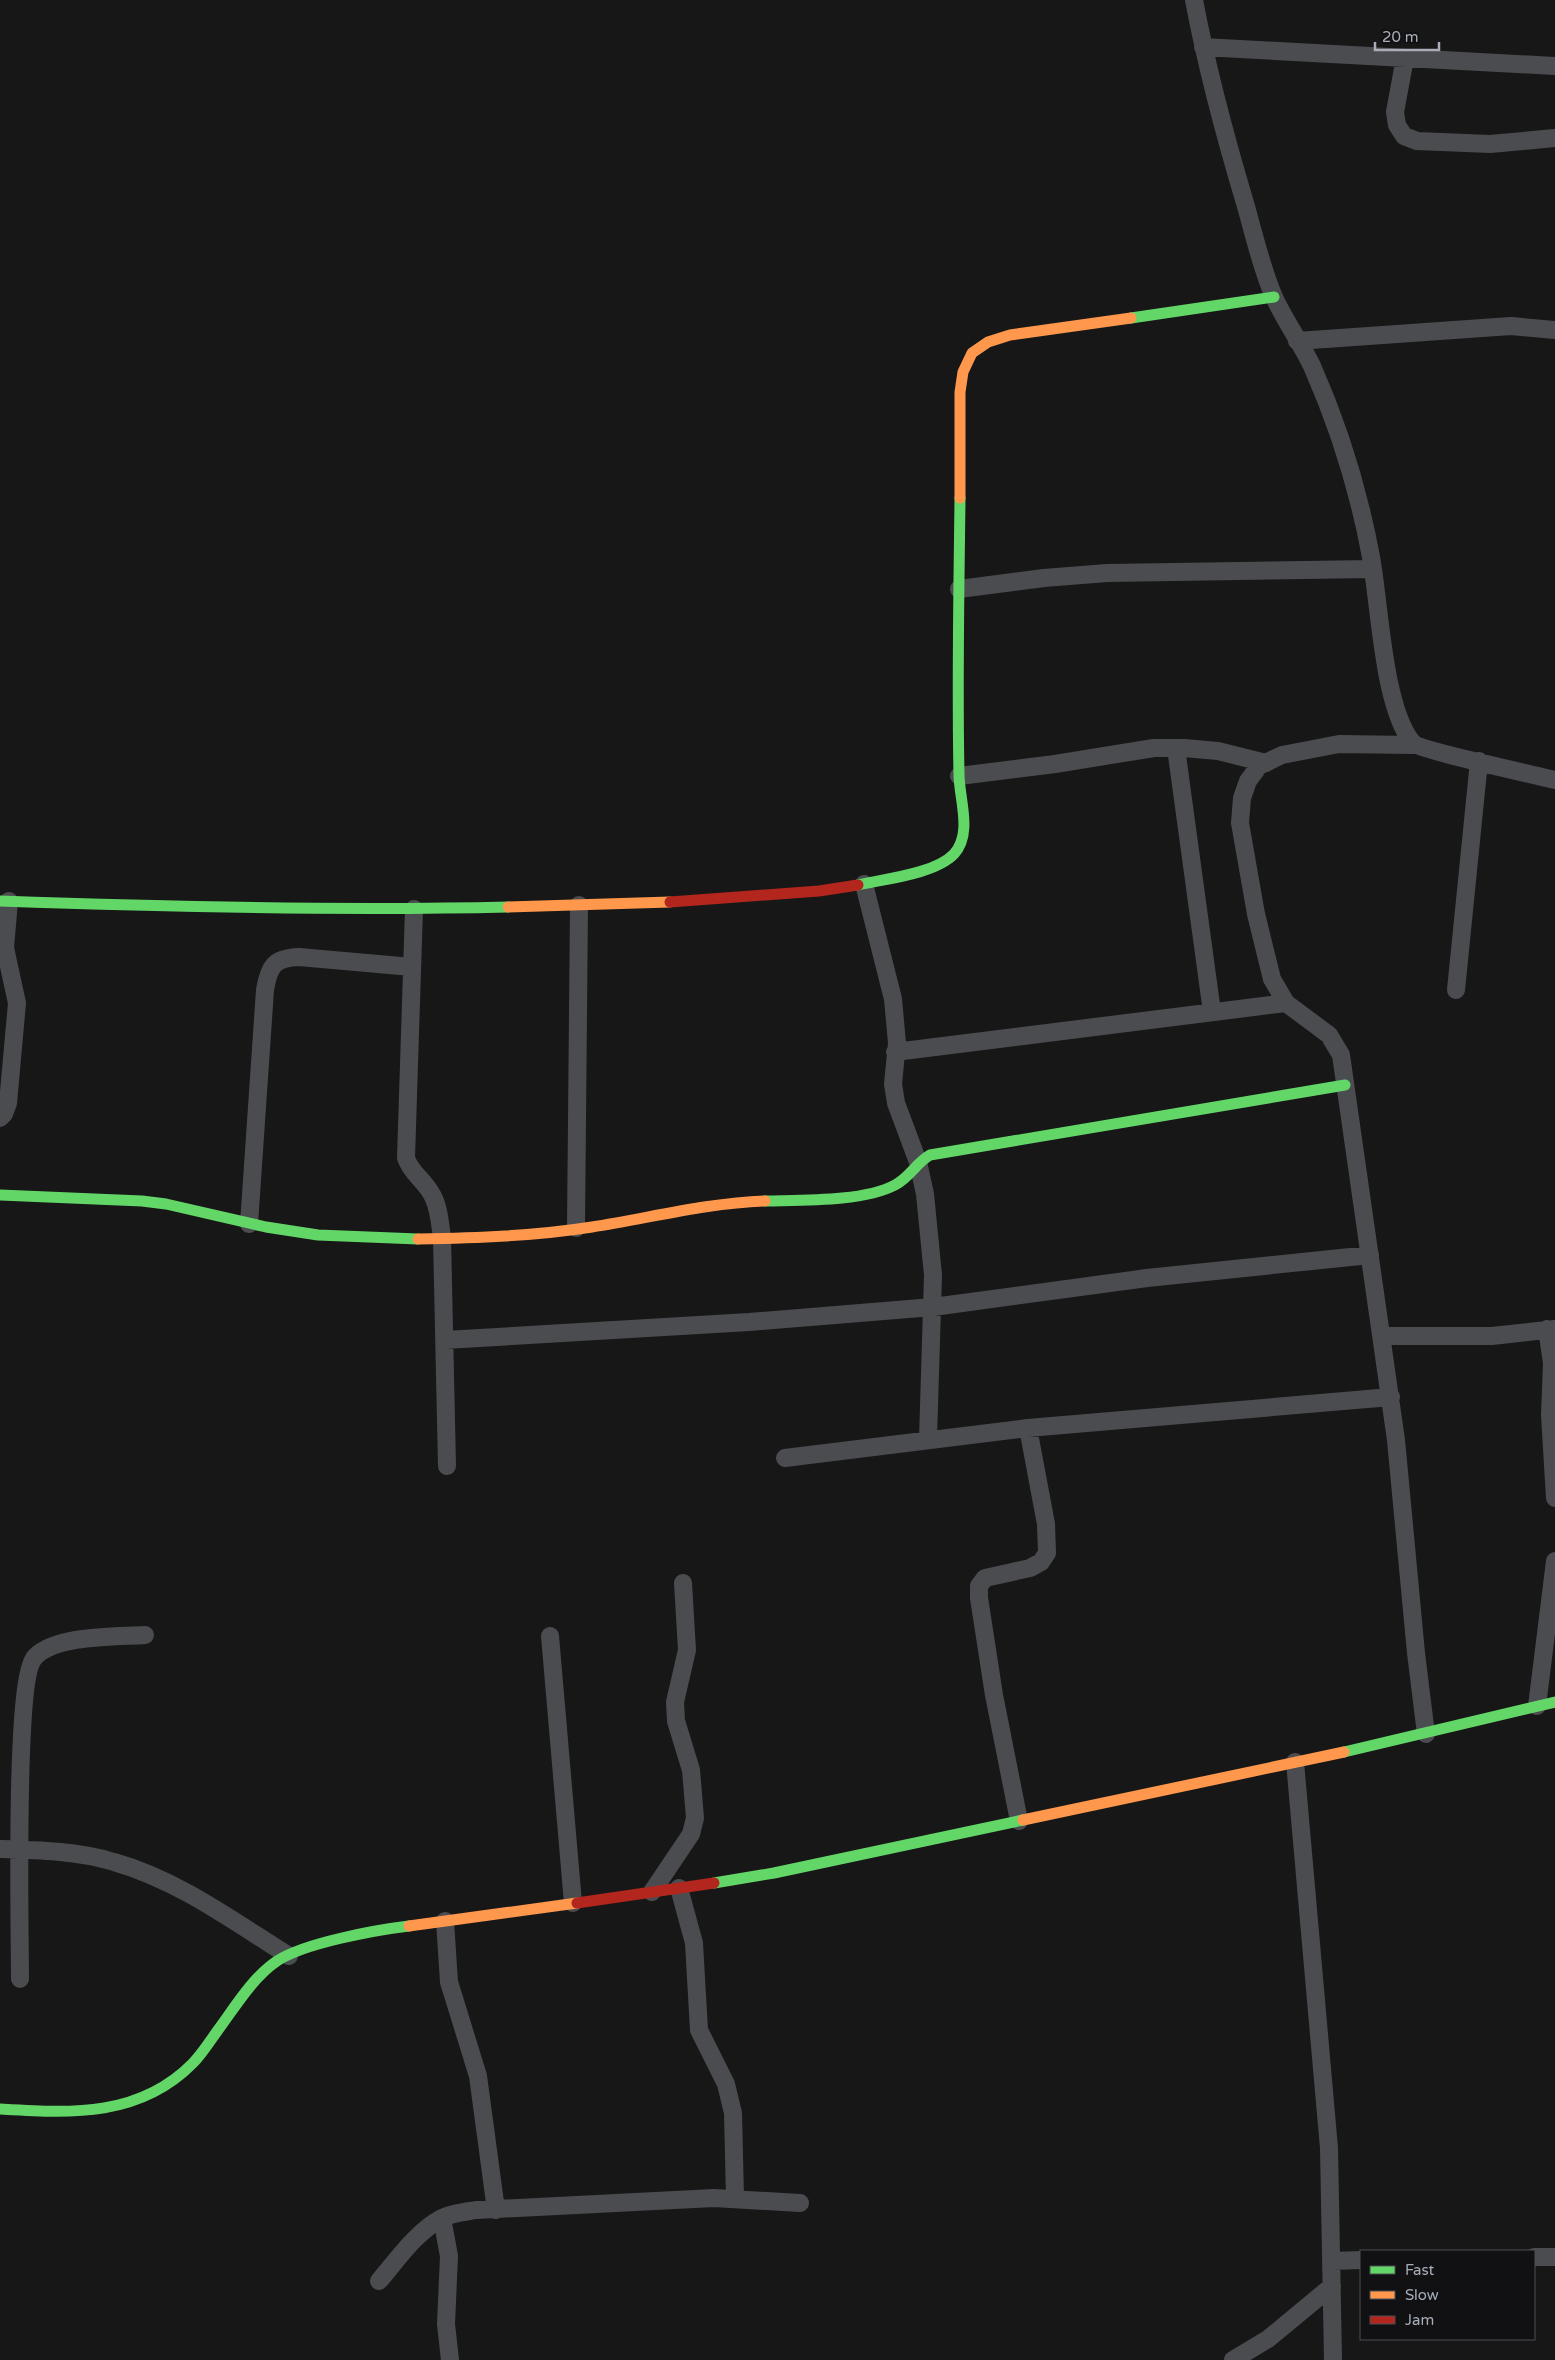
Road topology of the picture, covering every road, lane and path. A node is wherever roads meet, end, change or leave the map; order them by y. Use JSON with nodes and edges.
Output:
{"nodes":[{"id":1,"x":1194,"y":0,"type":"edge"},
{"id":2,"x":1203,"y":47,"type":"junction"},
{"id":3,"x":1406,"y":58,"type":"junction"},
{"id":4,"x":1555,"y":66,"type":"edge"},
{"id":5,"x":1555,"y":138,"type":"edge"},
{"id":6,"x":1274,"y":297,"type":"junction"},
{"id":7,"x":1555,"y":330,"type":"edge"},
{"id":8,"x":1297,"y":341,"type":"junction"},
{"id":9,"x":1373,"y":569,"type":"junction"},
{"id":10,"x":959,"y":589,"type":"junction"},
{"id":11,"x":1414,"y":745,"type":"junction"},
{"id":12,"x":1176,"y":748,"type":"junction"},
{"id":13,"x":1479,"y":761,"type":"junction"},
{"id":14,"x":1266,"y":763,"type":"junction"},
{"id":15,"x":959,"y":776,"type":"junction"},
{"id":16,"x":1555,"y":780,"type":"edge"},
{"id":17,"x":864,"y":884,"type":"junction"},
{"id":18,"x":4,"y":901,"type":"edge"},
{"id":19,"x":579,"y":905,"type":"junction"},
{"id":20,"x":414,"y":909,"type":"junction"},
{"id":21,"x":412,"y":967,"type":"junction"},
{"id":22,"x":1456,"y":990,"type":"dead end"},
{"id":23,"x":1286,"y":1003,"type":"junction"},
{"id":24,"x":1212,"y":1012,"type":"junction"},
{"id":25,"x":895,"y":1052,"type":"junction"},
{"id":26,"x":1345,"y":1084,"type":"junction"},
{"id":27,"x":0,"y":1118,"type":"edge"},
{"id":28,"x":918,"y":1162,"type":"junction"},
{"id":29,"x":0,"y":1195,"type":"edge"},
{"id":30,"x":249,"y":1224,"type":"junction"},
{"id":31,"x":576,"y":1228,"type":"junction"},
{"id":32,"x":442,"y":1238,"type":"junction"},
{"id":33,"x":1370,"y":1255,"type":"junction"},
{"id":34,"x":933,"y":1307,"type":"junction"},
{"id":35,"x":1551,"y":1329,"type":"edge"},
{"id":36,"x":1382,"y":1336,"type":"junction"},
{"id":37,"x":444,"y":1340,"type":"junction"},
{"id":38,"x":1391,"y":1397,"type":"junction"},
{"id":39,"x":1028,"y":1428,"type":"junction"},
{"id":40,"x":928,"y":1439,"type":"junction"},
{"id":41,"x":785,"y":1458,"type":"dead end"},
{"id":42,"x":447,"y":1466,"type":"dead end"},
{"id":43,"x":1555,"y":1498,"type":"edge"},
{"id":44,"x":1555,"y":1561,"type":"edge"},
{"id":45,"x":683,"y":1583,"type":"dead end"},
{"id":46,"x":145,"y":1635,"type":"dead end"},
{"id":47,"x":550,"y":1636,"type":"dead end"},
{"id":48,"x":1555,"y":1702,"type":"edge"},
{"id":49,"x":1537,"y":1706,"type":"junction"},
{"id":50,"x":1426,"y":1734,"type":"junction"},
{"id":51,"x":1295,"y":1762,"type":"junction"},
{"id":52,"x":1019,"y":1821,"type":"junction"},
{"id":53,"x":0,"y":1849,"type":"edge"},
{"id":54,"x":19,"y":1850,"type":"junction"},
{"id":55,"x":679,"y":1888,"type":"junction"},
{"id":56,"x":652,"y":1892,"type":"junction"},
{"id":57,"x":573,"y":1903,"type":"junction"},
{"id":58,"x":445,"y":1921,"type":"junction"},
{"id":59,"x":289,"y":1956,"type":"junction"},
{"id":60,"x":20,"y":1979,"type":"dead end"},
{"id":61,"x":0,"y":2109,"type":"edge"},
{"id":62,"x":735,"y":2198,"type":"junction"},
{"id":63,"x":800,"y":2203,"type":"dead end"},
{"id":64,"x":496,"y":2210,"type":"junction"},
{"id":65,"x":442,"y":2218,"type":"junction"},
{"id":66,"x":1535,"y":2257,"type":"edge"},
{"id":67,"x":1555,"y":2257,"type":"edge"},
{"id":68,"x":1332,"y":2260,"type":"junction"},
{"id":69,"x":1360,"y":2260,"type":"edge"},
{"id":70,"x":379,"y":2281,"type":"dead end"},
{"id":71,"x":1332,"y":2286,"type":"junction"},
{"id":72,"x":450,"y":2360,"type":"edge"},
{"id":73,"x":1234,"y":2360,"type":"edge"},
{"id":74,"x":1333,"y":2360,"type":"edge"}],
"edges":[{"from":1,"to":2,"type":"street"},
{"from":2,"to":3,"type":"street"},
{"from":2,"to":6,"type":"street"},
{"from":3,"to":4,"type":"street"},
{"from":3,"to":5,"type":"street"},
{"from":6,"to":8,"type":"street"},
{"from":6,"to":10,"type":"street"},
{"from":7,"to":8,"type":"street"},
{"from":8,"to":9,"type":"street"},
{"from":9,"to":10,"type":"street"},
{"from":9,"to":11,"type":"street"},
{"from":10,"to":15,"type":"street"},
{"from":11,"to":13,"type":"street"},
{"from":11,"to":14,"type":"street"},
{"from":12,"to":14,"type":"street"},
{"from":12,"to":15,"type":"street"},
{"from":12,"to":24,"type":"street"},
{"from":13,"to":16,"type":"street"},
{"from":13,"to":22,"type":"street"},
{"from":14,"to":23,"type":"street"},
{"from":15,"to":17,"type":"street"},
{"from":17,"to":19,"type":"street"},
{"from":17,"to":25,"type":"street"},
{"from":18,"to":20,"type":"street"},
{"from":18,"to":27,"type":"street"},
{"from":19,"to":20,"type":"street"},
{"from":19,"to":31,"type":"street"},
{"from":20,"to":21,"type":"street"},
{"from":21,"to":30,"type":"street"},
{"from":21,"to":32,"type":"street"},
{"from":23,"to":24,"type":"street"},
{"from":23,"to":26,"type":"street"},
{"from":24,"to":25,"type":"street"},
{"from":25,"to":28,"type":"street"},
{"from":26,"to":28,"type":"street"},
{"from":26,"to":33,"type":"street"},
{"from":28,"to":31,"type":"street"},
{"from":28,"to":34,"type":"street"},
{"from":29,"to":30,"type":"street"},
{"from":30,"to":32,"type":"street"},
{"from":31,"to":32,"type":"street"},
{"from":32,"to":37,"type":"street"},
{"from":33,"to":34,"type":"street"},
{"from":33,"to":36,"type":"street"},
{"from":34,"to":37,"type":"street"},
{"from":34,"to":40,"type":"street"},
{"from":35,"to":36,"type":"street"},
{"from":35,"to":43,"type":"street"},
{"from":36,"to":38,"type":"street"},
{"from":37,"to":42,"type":"street"},
{"from":38,"to":39,"type":"street"},
{"from":38,"to":50,"type":"street"},
{"from":39,"to":40,"type":"street"},
{"from":39,"to":52,"type":"street"},
{"from":40,"to":41,"type":"street"},
{"from":44,"to":49,"type":"street"},
{"from":45,"to":56,"type":"street"},
{"from":46,"to":54,"type":"street"},
{"from":47,"to":57,"type":"street"},
{"from":48,"to":49,"type":"street"},
{"from":49,"to":50,"type":"street"},
{"from":50,"to":51,"type":"street"},
{"from":51,"to":52,"type":"street"},
{"from":51,"to":68,"type":"street"},
{"from":52,"to":55,"type":"street"},
{"from":53,"to":54,"type":"street"},
{"from":54,"to":59,"type":"street"},
{"from":54,"to":60,"type":"street"},
{"from":55,"to":56,"type":"street"},
{"from":55,"to":62,"type":"street"},
{"from":56,"to":57,"type":"street"},
{"from":57,"to":58,"type":"street"},
{"from":58,"to":59,"type":"street"},
{"from":58,"to":64,"type":"street"},
{"from":59,"to":61,"type":"street"},
{"from":62,"to":63,"type":"street"},
{"from":62,"to":64,"type":"street"},
{"from":64,"to":65,"type":"street"},
{"from":65,"to":70,"type":"street"},
{"from":65,"to":72,"type":"street"},
{"from":66,"to":67,"type":"street"},
{"from":68,"to":69,"type":"street"},
{"from":68,"to":71,"type":"street"},
{"from":71,"to":73,"type":"street"},
{"from":71,"to":74,"type":"street"}]}
